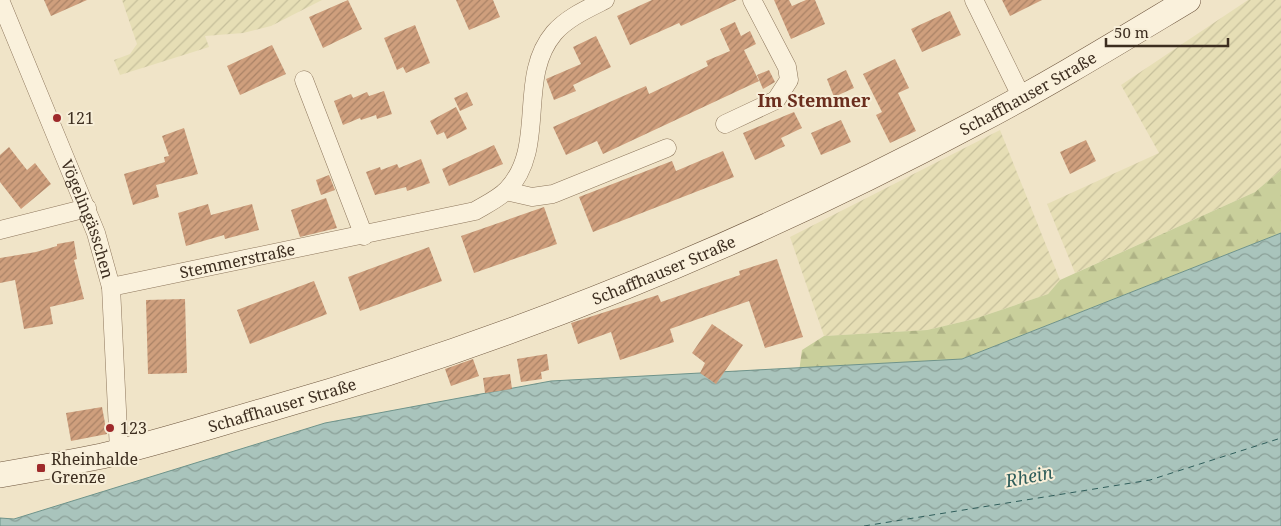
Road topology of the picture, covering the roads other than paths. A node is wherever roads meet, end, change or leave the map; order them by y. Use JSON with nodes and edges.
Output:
{"nodes":[{"id":1,"x":0,"y":0,"type":"edge"},
{"id":2,"x":605,"y":0,"type":"edge"},
{"id":3,"x":752,"y":0,"type":"edge"},
{"id":4,"x":974,"y":0,"type":"edge"},
{"id":5,"x":1188,"y":0,"type":"edge"},
{"id":6,"x":304,"y":80,"type":"dead end"},
{"id":7,"x":1022,"y":98,"type":"junction"},
{"id":8,"x":725,"y":124,"type":"dead end"},
{"id":9,"x":667,"y":148,"type":"dead end"},
{"id":10,"x":506,"y":191,"type":"junction"},
{"id":11,"x":87,"y":208,"type":"junction"},
{"id":12,"x":0,"y":230,"type":"edge"},
{"id":13,"x":364,"y":236,"type":"junction"},
{"id":14,"x":111,"y":287,"type":"junction"},
{"id":15,"x":111,"y":453,"type":"junction"},
{"id":16,"x":0,"y":475,"type":"edge"}],
"edges":[{"from":1,"to":11,"type":"street","name":"Vögelingässchen"},
{"from":2,"to":10,"type":"street","name":"Stemmerstraße"},
{"from":3,"to":8,"type":"street"},
{"from":4,"to":7,"type":"street"},
{"from":5,"to":7,"type":"main road","name":"Schaffhauser Straße"},
{"from":6,"to":13,"type":"street"},
{"from":7,"to":15,"type":"main road","name":"Schaffhauser Straße"},
{"from":9,"to":10,"type":"street"},
{"from":10,"to":13,"type":"street","name":"Stemmerstraße"},
{"from":11,"to":12,"type":"street"},
{"from":11,"to":14,"type":"street","name":"Vögelingässchen"},
{"from":13,"to":14,"type":"street","name":"Stemmerstraße"},
{"from":14,"to":15,"type":"street","name":"Vögelingässchen"},
{"from":15,"to":16,"type":"main road","name":"Schaffhauser Straße"}]}
